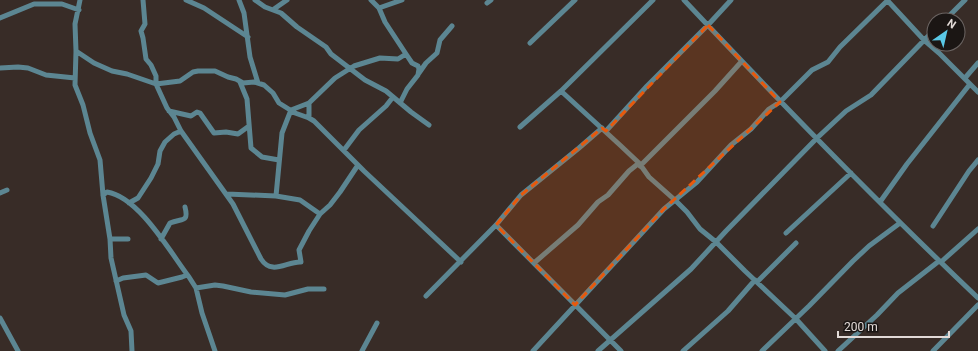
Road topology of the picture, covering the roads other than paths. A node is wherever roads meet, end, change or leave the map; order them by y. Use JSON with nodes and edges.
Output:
{"nodes":[{"id":1,"x":80,"y":0,"type":"edge"},
{"id":2,"x":143,"y":0,"type":"edge"},
{"id":3,"x":186,"y":0,"type":"edge"},
{"id":4,"x":239,"y":0,"type":"edge"},
{"id":5,"x":255,"y":0,"type":"edge"},
{"id":6,"x":287,"y":0,"type":"edge"},
{"id":7,"x":371,"y":0,"type":"edge"},
{"id":8,"x":402,"y":0,"type":"edge"},
{"id":9,"x":575,"y":0,"type":"edge"},
{"id":10,"x":653,"y":0,"type":"edge"},
{"id":11,"x":684,"y":0,"type":"edge"},
{"id":12,"x":731,"y":0,"type":"edge"},
{"id":13,"x":887,"y":0,"type":"edge"},
{"id":14,"x":965,"y":0,"type":"edge"},
{"id":15,"x":378,"y":8,"type":"junction"},
{"id":16,"x":274,"y":9,"type":"junction"},
{"id":17,"x":79,"y":10,"type":"junction"},
{"id":18,"x":953,"y":12,"type":"edge"},
{"id":19,"x":0,"y":18,"type":"edge"},
{"id":20,"x":452,"y":26,"type":"dead end"},
{"id":21,"x":708,"y":26,"type":"junction"},
{"id":22,"x":248,"y":37,"type":"junction"},
{"id":23,"x":924,"y":40,"type":"junction"},
{"id":24,"x":530,"y":43,"type":"dead end"},
{"id":25,"x":76,"y":51,"type":"junction"},
{"id":26,"x":406,"y":54,"type":"junction"},
{"id":27,"x":742,"y":61,"type":"junction"},
{"id":28,"x":978,"y":63,"type":"edge"},
{"id":29,"x":0,"y":68,"type":"edge"},
{"id":30,"x":352,"y":69,"type":"junction"},
{"id":31,"x":419,"y":72,"type":"junction"},
{"id":32,"x":75,"y":78,"type":"junction"},
{"id":33,"x":965,"y":78,"type":"junction"},
{"id":34,"x":240,"y":82,"type":"junction"},
{"id":35,"x":258,"y":83,"type":"junction"},
{"id":36,"x":156,"y":84,"type":"junction"},
{"id":37,"x":970,"y":84,"type":"junction"},
{"id":38,"x":561,"y":91,"type":"junction"},
{"id":39,"x":978,"y":92,"type":"edge"},
{"id":40,"x":393,"y":97,"type":"junction"},
{"id":41,"x":780,"y":102,"type":"junction"},
{"id":42,"x":309,"y":103,"type":"junction"},
{"id":43,"x":400,"y":103,"type":"junction"},
{"id":44,"x":291,"y":110,"type":"junction"},
{"id":45,"x":169,"y":111,"type":"junction"},
{"id":46,"x":309,"y":118,"type":"junction"},
{"id":47,"x":429,"y":125,"type":"dead end"},
{"id":48,"x":249,"y":126,"type":"junction"},
{"id":49,"x":520,"y":128,"type":"dead end"},
{"id":50,"x":604,"y":129,"type":"junction"},
{"id":51,"x":181,"y":131,"type":"junction"},
{"id":52,"x":817,"y":138,"type":"junction"},
{"id":53,"x":344,"y":150,"type":"junction"},
{"id":54,"x":279,"y":160,"type":"junction"},
{"id":55,"x":978,"y":160,"type":"edge"},
{"id":56,"x":358,"y":165,"type":"junction"},
{"id":57,"x":640,"y":165,"type":"junction"},
{"id":58,"x":851,"y":173,"type":"junction"},
{"id":59,"x":7,"y":190,"type":"dead end"},
{"id":60,"x":0,"y":193,"type":"edge"},
{"id":61,"x":105,"y":194,"type":"junction"},
{"id":62,"x":227,"y":194,"type":"junction"},
{"id":63,"x":276,"y":196,"type":"junction"},
{"id":64,"x":676,"y":200,"type":"junction"},
{"id":65,"x":880,"y":202,"type":"junction"},
{"id":66,"x":129,"y":203,"type":"junction"},
{"id":67,"x":185,"y":207,"type":"dead end"},
{"id":68,"x":320,"y":214,"type":"junction"},
{"id":69,"x":900,"y":223,"type":"junction"},
{"id":70,"x":496,"y":225,"type":"junction"},
{"id":71,"x":933,"y":226,"type":"dead end"},
{"id":72,"x":978,"y":229,"type":"edge"},
{"id":73,"x":786,"y":233,"type":"dead end"},
{"id":74,"x":110,"y":239,"type":"junction"},
{"id":75,"x":128,"y":239,"type":"dead end"},
{"id":76,"x":161,"y":239,"type":"junction"},
{"id":77,"x":716,"y":242,"type":"junction"},
{"id":78,"x":796,"y":243,"type":"dead end"},
{"id":79,"x":940,"y":261,"type":"junction"},
{"id":80,"x":461,"y":262,"type":"junction"},
{"id":81,"x":534,"y":263,"type":"junction"},
{"id":82,"x":187,"y":274,"type":"junction"},
{"id":83,"x":116,"y":281,"type":"junction"},
{"id":84,"x":756,"y":281,"type":"junction"},
{"id":85,"x":196,"y":288,"type":"junction"},
{"id":86,"x":324,"y":289,"type":"dead end"},
{"id":87,"x":426,"y":296,"type":"dead end"},
{"id":88,"x":978,"y":298,"type":"edge"},
{"id":89,"x":575,"y":305,"type":"junction"},
{"id":90,"x":978,"y":305,"type":"edge"},
{"id":91,"x":0,"y":318,"type":"edge"},
{"id":92,"x":796,"y":319,"type":"junction"},
{"id":93,"x":377,"y":323,"type":"dead end"},
{"id":94,"x":610,"y":340,"type":"junction"},
{"id":95,"x":18,"y":351,"type":"edge"},
{"id":96,"x":132,"y":351,"type":"edge"},
{"id":97,"x":215,"y":351,"type":"edge"},
{"id":98,"x":362,"y":351,"type":"edge"},
{"id":99,"x":533,"y":351,"type":"edge"},
{"id":100,"x":598,"y":351,"type":"edge"},
{"id":101,"x":621,"y":351,"type":"edge"},
{"id":102,"x":683,"y":351,"type":"edge"},
{"id":103,"x":762,"y":351,"type":"edge"},
{"id":104,"x":825,"y":351,"type":"edge"},
{"id":105,"x":838,"y":351,"type":"edge"},
{"id":106,"x":934,"y":351,"type":"edge"}],
"edges":[{"from":1,"to":17,"type":"street"},
{"from":2,"to":36,"type":"street"},
{"from":3,"to":22,"type":"street"},
{"from":4,"to":22,"type":"street"},
{"from":5,"to":16,"type":"street"},
{"from":6,"to":16,"type":"street"},
{"from":7,"to":15,"type":"street"},
{"from":8,"to":15,"type":"street"},
{"from":9,"to":24,"type":"street"},
{"from":10,"to":38,"type":"street"},
{"from":11,"to":21,"type":"street"},
{"from":12,"to":21,"type":"street"},
{"from":13,"to":23,"type":"street"},
{"from":13,"to":41,"type":"street"},
{"from":14,"to":18,"type":"street"},
{"from":15,"to":26,"type":"street"},
{"from":16,"to":30,"type":"street"},
{"from":17,"to":19,"type":"street"},
{"from":17,"to":25,"type":"street"},
{"from":20,"to":31,"type":"street"},
{"from":21,"to":27,"type":"street"},
{"from":21,"to":50,"type":"street"},
{"from":22,"to":35,"type":"street"},
{"from":23,"to":33,"type":"street"},
{"from":23,"to":52,"type":"street"},
{"from":25,"to":32,"type":"street"},
{"from":25,"to":36,"type":"street"},
{"from":26,"to":30,"type":"street"},
{"from":26,"to":31,"type":"street"},
{"from":27,"to":41,"type":"street"},
{"from":27,"to":57,"type":"street"},
{"from":28,"to":33,"type":"street"},
{"from":29,"to":32,"type":"street"},
{"from":30,"to":40,"type":"street"},
{"from":30,"to":42,"type":"street"},
{"from":31,"to":43,"type":"street"},
{"from":32,"to":61,"type":"street"},
{"from":33,"to":37,"type":"street"},
{"from":34,"to":35,"type":"street"},
{"from":34,"to":36,"type":"street"},
{"from":34,"to":48,"type":"street"},
{"from":35,"to":44,"type":"street"},
{"from":36,"to":45,"type":"street"},
{"from":37,"to":39,"type":"street"},
{"from":37,"to":65,"type":"street"},
{"from":38,"to":49,"type":"street"},
{"from":38,"to":50,"type":"street"},
{"from":40,"to":43,"type":"street"},
{"from":40,"to":53,"type":"street"},
{"from":41,"to":52,"type":"street"},
{"from":41,"to":64,"type":"street"},
{"from":42,"to":44,"type":"street"},
{"from":42,"to":46,"type":"street"},
{"from":43,"to":47,"type":"street"},
{"from":44,"to":46,"type":"street"},
{"from":44,"to":54,"type":"street"},
{"from":45,"to":48,"type":"street"},
{"from":45,"to":51,"type":"street"},
{"from":46,"to":53,"type":"street"},
{"from":48,"to":54,"type":"street"},
{"from":50,"to":57,"type":"street"},
{"from":50,"to":70,"type":"street"},
{"from":51,"to":62,"type":"street"},
{"from":51,"to":66,"type":"street"},
{"from":52,"to":58,"type":"street"},
{"from":52,"to":77,"type":"street"},
{"from":53,"to":56,"type":"street"},
{"from":54,"to":63,"type":"street"},
{"from":55,"to":71,"type":"street"},
{"from":56,"to":68,"type":"street"},
{"from":56,"to":80,"type":"street"},
{"from":57,"to":64,"type":"street"},
{"from":57,"to":81,"type":"street"},
{"from":58,"to":65,"type":"street"},
{"from":58,"to":73,"type":"street"},
{"from":59,"to":60,"type":"street"},
{"from":61,"to":66,"type":"street"},
{"from":61,"to":74,"type":"street"},
{"from":62,"to":63,"type":"street"},
{"from":62,"to":68,"type":"street"},
{"from":63,"to":68,"type":"street"},
{"from":64,"to":77,"type":"street"},
{"from":64,"to":89,"type":"street"},
{"from":65,"to":69,"type":"street"},
{"from":66,"to":76,"type":"street"},
{"from":67,"to":76,"type":"street"},
{"from":69,"to":79,"type":"street"},
{"from":69,"to":92,"type":"street"},
{"from":70,"to":80,"type":"street"},
{"from":70,"to":81,"type":"street"},
{"from":72,"to":79,"type":"street"},
{"from":74,"to":75,"type":"street"},
{"from":74,"to":83,"type":"street"},
{"from":76,"to":82,"type":"street"},
{"from":77,"to":84,"type":"street"},
{"from":77,"to":94,"type":"street"},
{"from":78,"to":84,"type":"street"},
{"from":79,"to":88,"type":"street"},
{"from":79,"to":105,"type":"street"},
{"from":80,"to":87,"type":"street"},
{"from":81,"to":89,"type":"street"},
{"from":82,"to":83,"type":"street"},
{"from":82,"to":85,"type":"street"},
{"from":83,"to":96,"type":"street"},
{"from":84,"to":92,"type":"street"},
{"from":84,"to":102,"type":"street"},
{"from":85,"to":86,"type":"street"},
{"from":85,"to":97,"type":"street"},
{"from":89,"to":94,"type":"street"},
{"from":89,"to":99,"type":"street"},
{"from":90,"to":106,"type":"street"},
{"from":91,"to":95,"type":"street"},
{"from":92,"to":103,"type":"street"},
{"from":92,"to":104,"type":"street"},
{"from":93,"to":98,"type":"street"},
{"from":94,"to":100,"type":"street"},
{"from":94,"to":101,"type":"street"}]}
